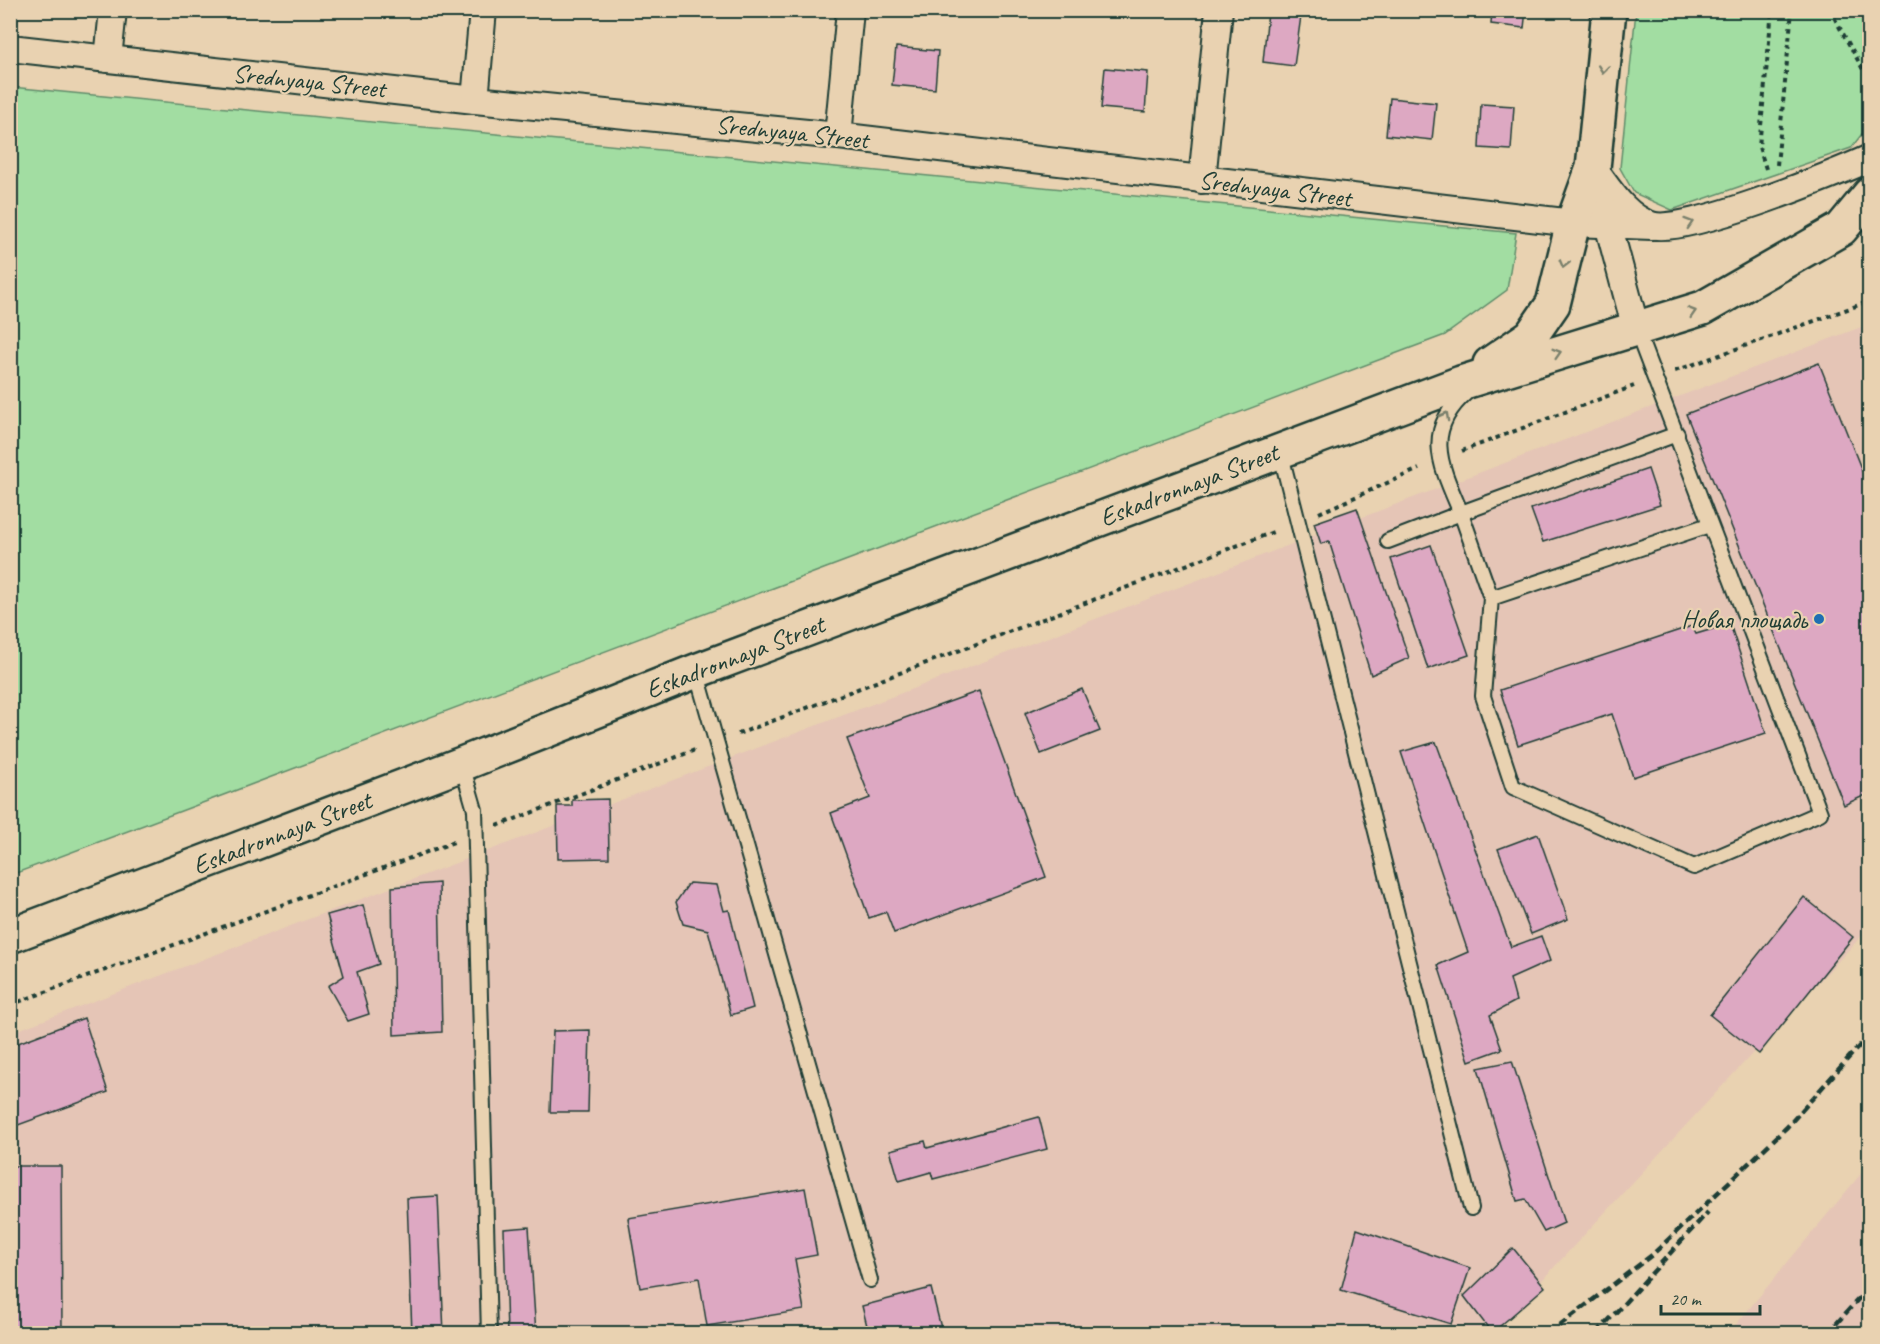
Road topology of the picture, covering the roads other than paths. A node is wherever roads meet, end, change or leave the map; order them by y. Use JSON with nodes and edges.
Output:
{"nodes":[{"id":1,"x":113,"y":10,"type":"edge"},
{"id":2,"x":483,"y":10,"type":"edge"},
{"id":3,"x":850,"y":10,"type":"edge"},
{"id":4,"x":1219,"y":10,"type":"edge"},
{"id":5,"x":1609,"y":10,"type":"edge"},
{"id":6,"x":10,"y":48,"type":"edge"},
{"id":7,"x":108,"y":59,"type":"junction"},
{"id":8,"x":475,"y":99,"type":"junction"},
{"id":9,"x":838,"y":136,"type":"junction"},
{"id":10,"x":1869,"y":158,"type":"edge"},
{"id":11,"x":1593,"y":168,"type":"junction"},
{"id":12,"x":1202,"y":180,"type":"junction"},
{"id":13,"x":1869,"y":194,"type":"edge"},
{"id":14,"x":1573,"y":223,"type":"junction"},
{"id":15,"x":1608,"y":224,"type":"junction"},
{"id":16,"x":1652,"y":226,"type":"junction"},
{"id":17,"x":1636,"y":329,"type":"junction"},
{"id":18,"x":1473,"y":379,"type":"junction"},
{"id":19,"x":1677,"y":434,"type":"junction"},
{"id":20,"x":1280,"y":451,"type":"junction"},
{"id":21,"x":1461,"y":513,"type":"junction"},
{"id":22,"x":1709,"y":525,"type":"junction"},
{"id":23,"x":1388,"y":541,"type":"dead end"},
{"id":24,"x":1491,"y":598,"type":"junction"},
{"id":25,"x":696,"y":671,"type":"junction"},
{"id":26,"x":462,"y":764,"type":"junction"},
{"id":27,"x":10,"y":936,"type":"edge"},
{"id":28,"x":1472,"y":1208,"type":"dead end"},
{"id":29,"x":870,"y":1280,"type":"dead end"},
{"id":30,"x":489,"y":1334,"type":"edge"}],
"edges":[{"from":1,"to":7,"type":"street"},
{"from":2,"to":8,"type":"street"},
{"from":3,"to":9,"type":"street"},
{"from":4,"to":12,"type":"street"},
{"from":5,"to":11,"type":"main road","one_way":true},
{"from":6,"to":7,"type":"street","name":"Srednyaya Street"},
{"from":7,"to":8,"type":"street","name":"Srednyaya Street"},
{"from":8,"to":9,"type":"street","name":"Srednyaya Street"},
{"from":9,"to":12,"type":"street","name":"Srednyaya Street"},
{"from":16,"to":10,"type":"street","name":"Srednyaya Street","one_way":true},
{"from":11,"to":14,"type":"main road"},
{"from":11,"to":15,"type":"street"},
{"from":11,"to":16,"type":"street"},
{"from":12,"to":14,"type":"street","name":"Srednyaya Street"},
{"from":17,"to":13,"type":"main road","one_way":true},
{"from":14,"to":15,"type":"street","name":"Srednyaya Street"},
{"from":14,"to":18,"type":"main road","one_way":true},
{"from":15,"to":16,"type":"street","name":"Srednyaya Street"},
{"from":15,"to":17,"type":"street"},
{"from":18,"to":17,"type":"main road","one_way":true},
{"from":17,"to":19,"type":"lane"},
{"from":18,"to":20,"type":"main road","name":"Eskadronnaya Street"},
{"from":21,"to":18,"type":"lane","one_way":true},
{"from":19,"to":21,"type":"lane"},
{"from":19,"to":22,"type":"lane"},
{"from":20,"to":25,"type":"main road","name":"Eskadronnaya Street"},
{"from":20,"to":28,"type":"lane"},
{"from":21,"to":23,"type":"lane"},
{"from":21,"to":24,"type":"lane"},
{"from":22,"to":24,"type":"lane"},
{"from":22,"to":24,"type":"lane"},
{"from":25,"to":26,"type":"main road","name":"Eskadronnaya Street"},
{"from":25,"to":29,"type":"lane"},
{"from":26,"to":27,"type":"main road","name":"Eskadronnaya Street"},
{"from":26,"to":30,"type":"lane"}]}
